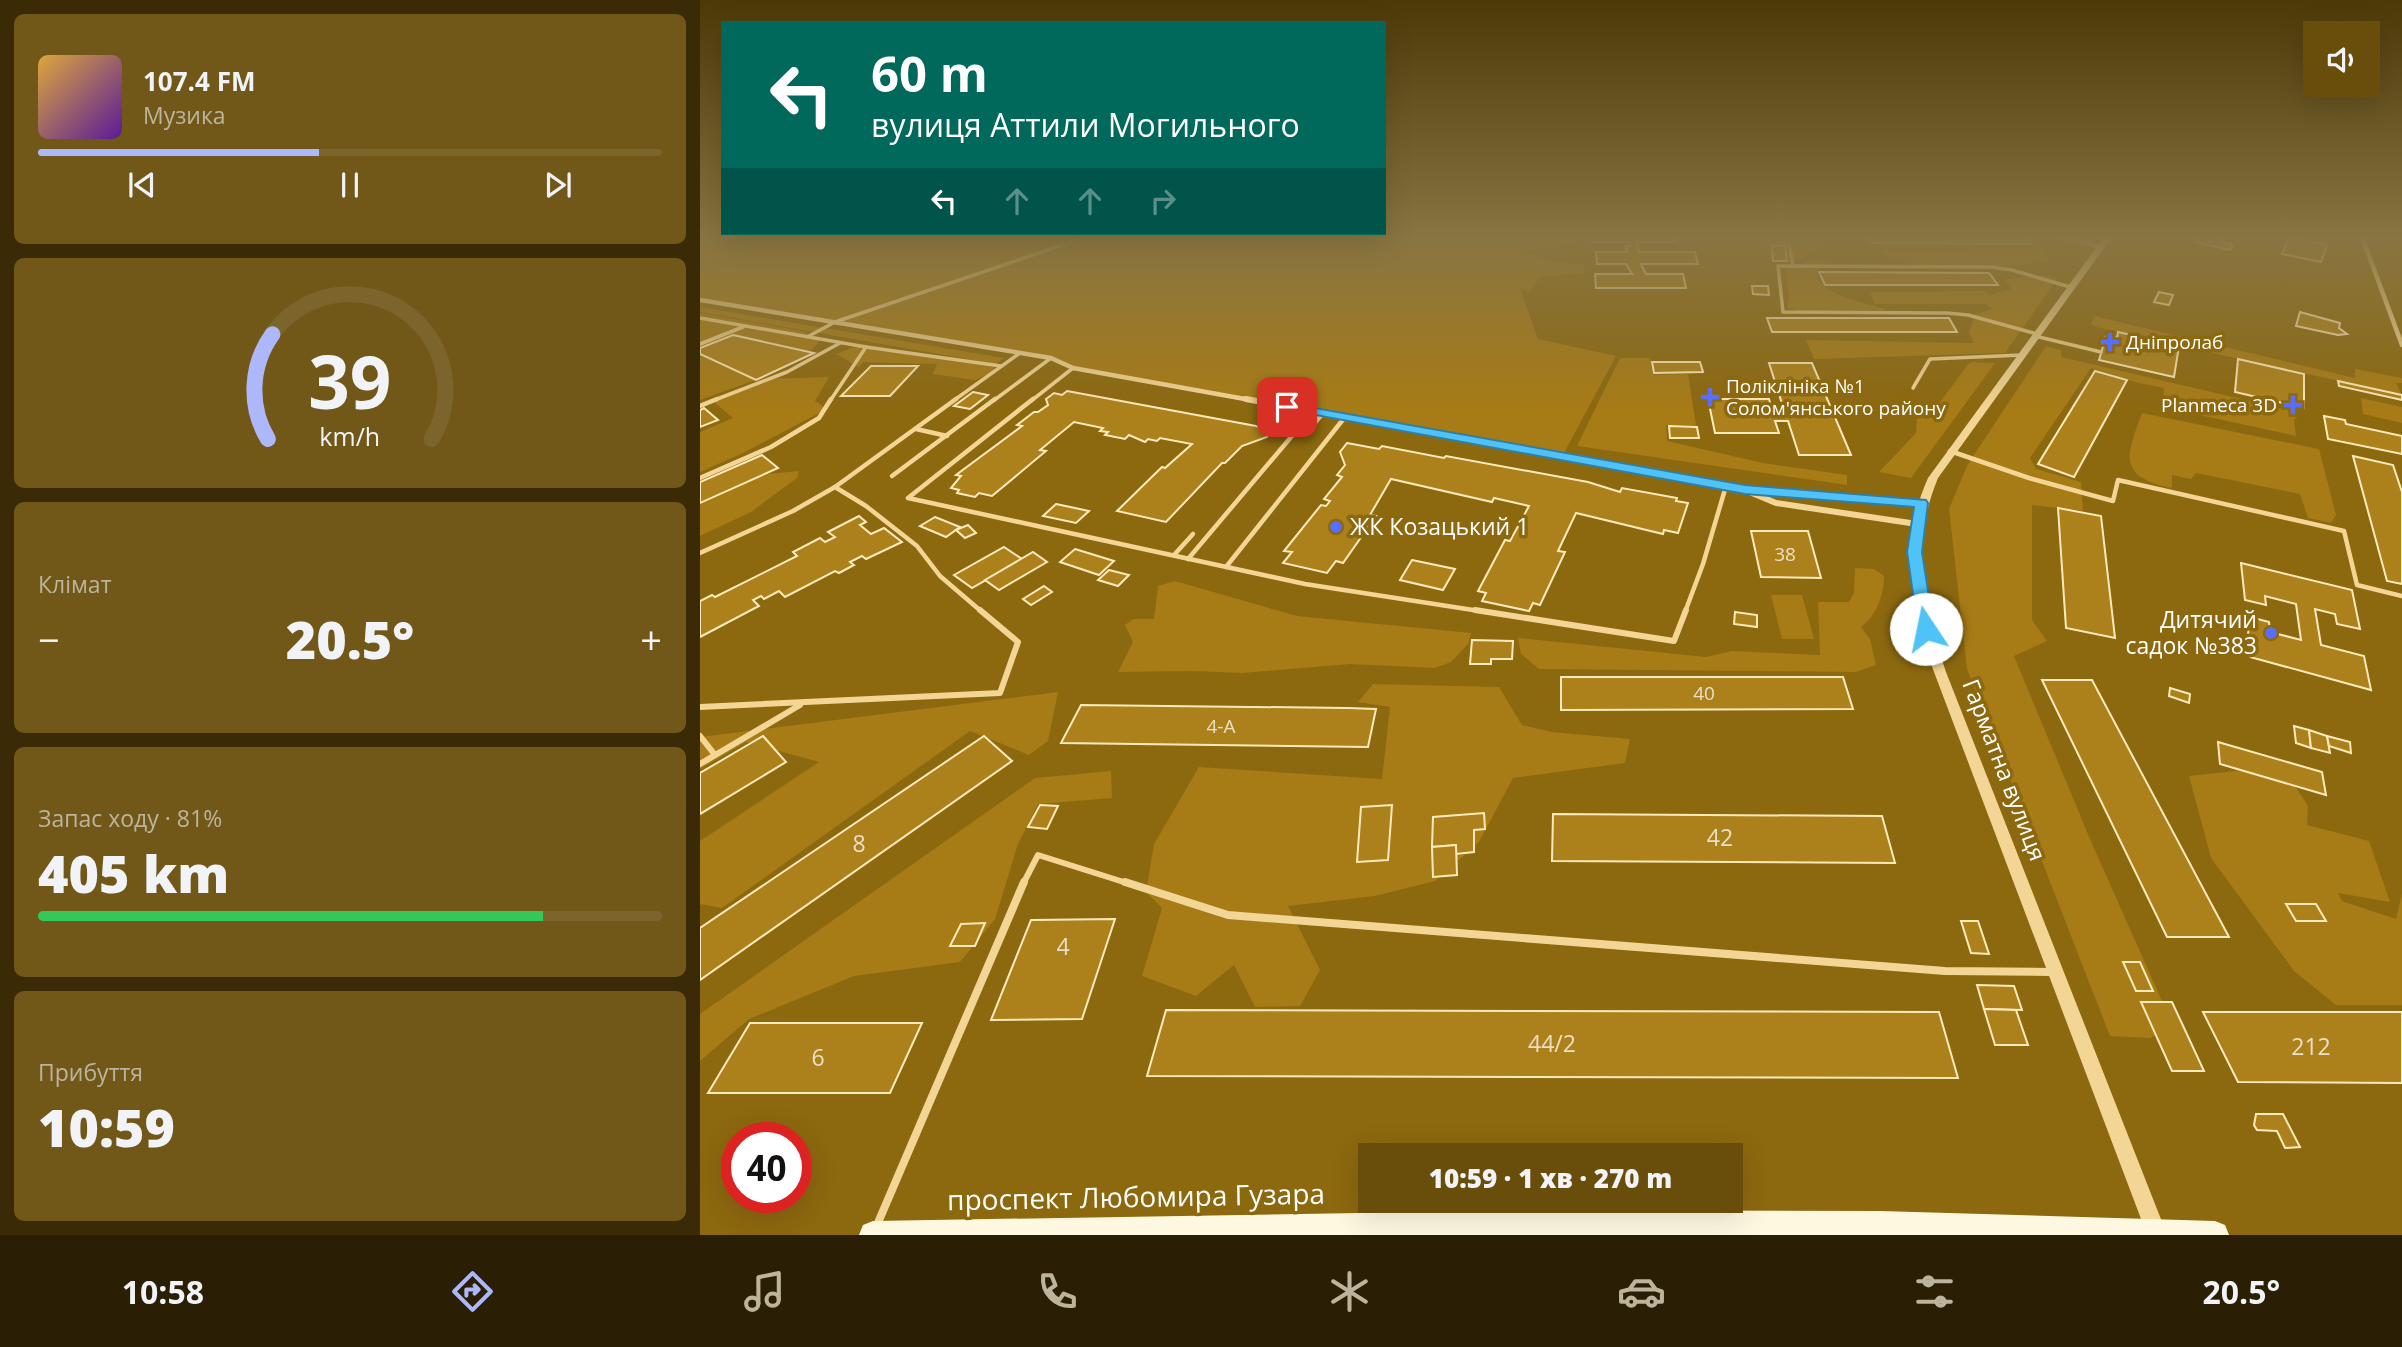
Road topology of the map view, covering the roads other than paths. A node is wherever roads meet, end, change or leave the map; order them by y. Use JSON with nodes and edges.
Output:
{"nodes":[{"id":1,"x":916,"y":295,"type":"edge"},
{"id":2,"x":1781,"y":295,"type":"edge"},
{"id":3,"x":2065,"y":295,"type":"edge"},
{"id":4,"x":2383,"y":295,"type":"edge"},
{"id":5,"x":700,"y":300,"type":"edge"},
{"id":6,"x":700,"y":318,"type":"edge"},
{"id":7,"x":835,"y":322,"type":"junction"},
{"id":8,"x":746,"y":326,"type":"junction"},
{"id":9,"x":2036,"y":335,"type":"junction"},
{"id":10,"x":808,"y":337,"type":"junction"},
{"id":11,"x":840,"y":343,"type":"junction"},
{"id":12,"x":700,"y":344,"type":"edge"},
{"id":13,"x":2402,"y":345,"type":"edge"},
{"id":14,"x":866,"y":347,"type":"junction"},
{"id":15,"x":2101,"y":352,"type":"dead end"},
{"id":16,"x":1020,"y":353,"type":"junction"},
{"id":17,"x":2022,"y":355,"type":"junction"},
{"id":18,"x":1051,"y":358,"type":"junction"},
{"id":19,"x":1001,"y":366,"type":"junction"},
{"id":20,"x":1073,"y":368,"type":"junction"},
{"id":21,"x":1913,"y":388,"type":"dead end"},
{"id":22,"x":700,"y":406,"type":"edge"},
{"id":23,"x":1313,"y":411,"type":"junction"},
{"id":24,"x":1323,"y":413,"type":"junction"},
{"id":25,"x":1345,"y":417,"type":"junction"},
{"id":26,"x":1313,"y":425,"type":"dead end"},
{"id":27,"x":915,"y":429,"type":"junction"},
{"id":28,"x":947,"y":436,"type":"junction"},
{"id":29,"x":1950,"y":452,"type":"junction"},
{"id":30,"x":892,"y":476,"type":"dead end"},
{"id":31,"x":700,"y":478,"type":"edge"},
{"id":32,"x":1726,"y":486,"type":"junction"},
{"id":33,"x":835,"y":487,"type":"junction"},
{"id":34,"x":1745,"y":490,"type":"junction"},
{"id":35,"x":1922,"y":503,"type":"junction"},
{"id":36,"x":1917,"y":524,"type":"junction"},
{"id":37,"x":1193,"y":534,"type":"dead end"},
{"id":38,"x":700,"y":553,"type":"edge"},
{"id":39,"x":1174,"y":555,"type":"junction"},
{"id":40,"x":1188,"y":559,"type":"junction"},
{"id":41,"x":1226,"y":567,"type":"junction"},
{"id":42,"x":2402,"y":596,"type":"edge"},
{"id":43,"x":803,"y":704,"type":"junction"},
{"id":44,"x":700,"y":708,"type":"edge"},
{"id":45,"x":700,"y":736,"type":"edge"},
{"id":46,"x":715,"y":755,"type":"junction"},
{"id":47,"x":700,"y":764,"type":"edge"},
{"id":48,"x":2055,"y":972,"type":"junction"},
{"id":49,"x":2156,"y":1233,"type":"junction"},
{"id":50,"x":873,"y":1235,"type":"edge"},
{"id":51,"x":2215,"y":1235,"type":"edge"}],
"edges":[{"from":1,"to":7,"type":"lane"},
{"from":2,"to":9,"type":"lane"},
{"from":3,"to":9,"type":"street","name":"Гарматна вулиця"},
{"from":4,"to":13,"type":"street"},
{"from":5,"to":7,"type":"street"},
{"from":6,"to":8,"type":"lane"},
{"from":7,"to":10,"type":"lane"},
{"from":7,"to":16,"type":"street"},
{"from":8,"to":10,"type":"lane"},
{"from":8,"to":12,"type":"lane"},
{"from":9,"to":15,"type":"lane"},
{"from":9,"to":17,"type":"street","name":"Гарматна вулиця"},
{"from":10,"to":11,"type":"lane"},
{"from":11,"to":14,"type":"lane"},
{"from":11,"to":22,"type":"lane"},
{"from":14,"to":19,"type":"lane"},
{"from":14,"to":31,"type":"lane"},
{"from":16,"to":18,"type":"street"},
{"from":16,"to":19,"type":"lane"},
{"from":17,"to":21,"type":"lane"},
{"from":17,"to":29,"type":"street","name":"Гарматна вулиця"},
{"from":18,"to":20,"type":"street"},
{"from":18,"to":28,"type":"lane"},
{"from":19,"to":27,"type":"lane"},
{"from":20,"to":23,"type":"street"},
{"from":20,"to":39,"type":"lane"},
{"from":23,"to":24,"type":"street"},
{"from":23,"to":40,"type":"lane"},
{"from":24,"to":25,"type":"street"},
{"from":24,"to":26,"type":"lane"},
{"from":25,"to":32,"type":"street"},
{"from":25,"to":41,"type":"lane"},
{"from":27,"to":28,"type":"lane"},
{"from":27,"to":33,"type":"lane"},
{"from":28,"to":30,"type":"lane"},
{"from":29,"to":35,"type":"street","name":"Гарматна вулиця"},
{"from":29,"to":42,"type":"lane"},
{"from":32,"to":34,"type":"street"},
{"from":32,"to":41,"type":"lane"},
{"from":33,"to":38,"type":"lane"},
{"from":33,"to":43,"type":"lane"},
{"from":34,"to":35,"type":"street"},
{"from":34,"to":36,"type":"street"},
{"from":35,"to":36,"type":"street","name":"Гарматна вулиця"},
{"from":36,"to":48,"type":"street","name":"Гарматна вулиця"},
{"from":37,"to":39,"type":"lane"},
{"from":39,"to":40,"type":"lane"},
{"from":40,"to":41,"type":"lane"},
{"from":43,"to":44,"type":"lane"},
{"from":43,"to":46,"type":"lane"},
{"from":45,"to":46,"type":"lane"},
{"from":46,"to":47,"type":"lane"},
{"from":48,"to":49,"type":"street","name":"Гарматна вулиця"},
{"from":48,"to":50,"type":"lane"},
{"from":49,"to":50,"type":"main road","name":"проспект Любомира Гузара"},
{"from":49,"to":51,"type":"main road","name":"проспект Любомира Гузара"}]}
